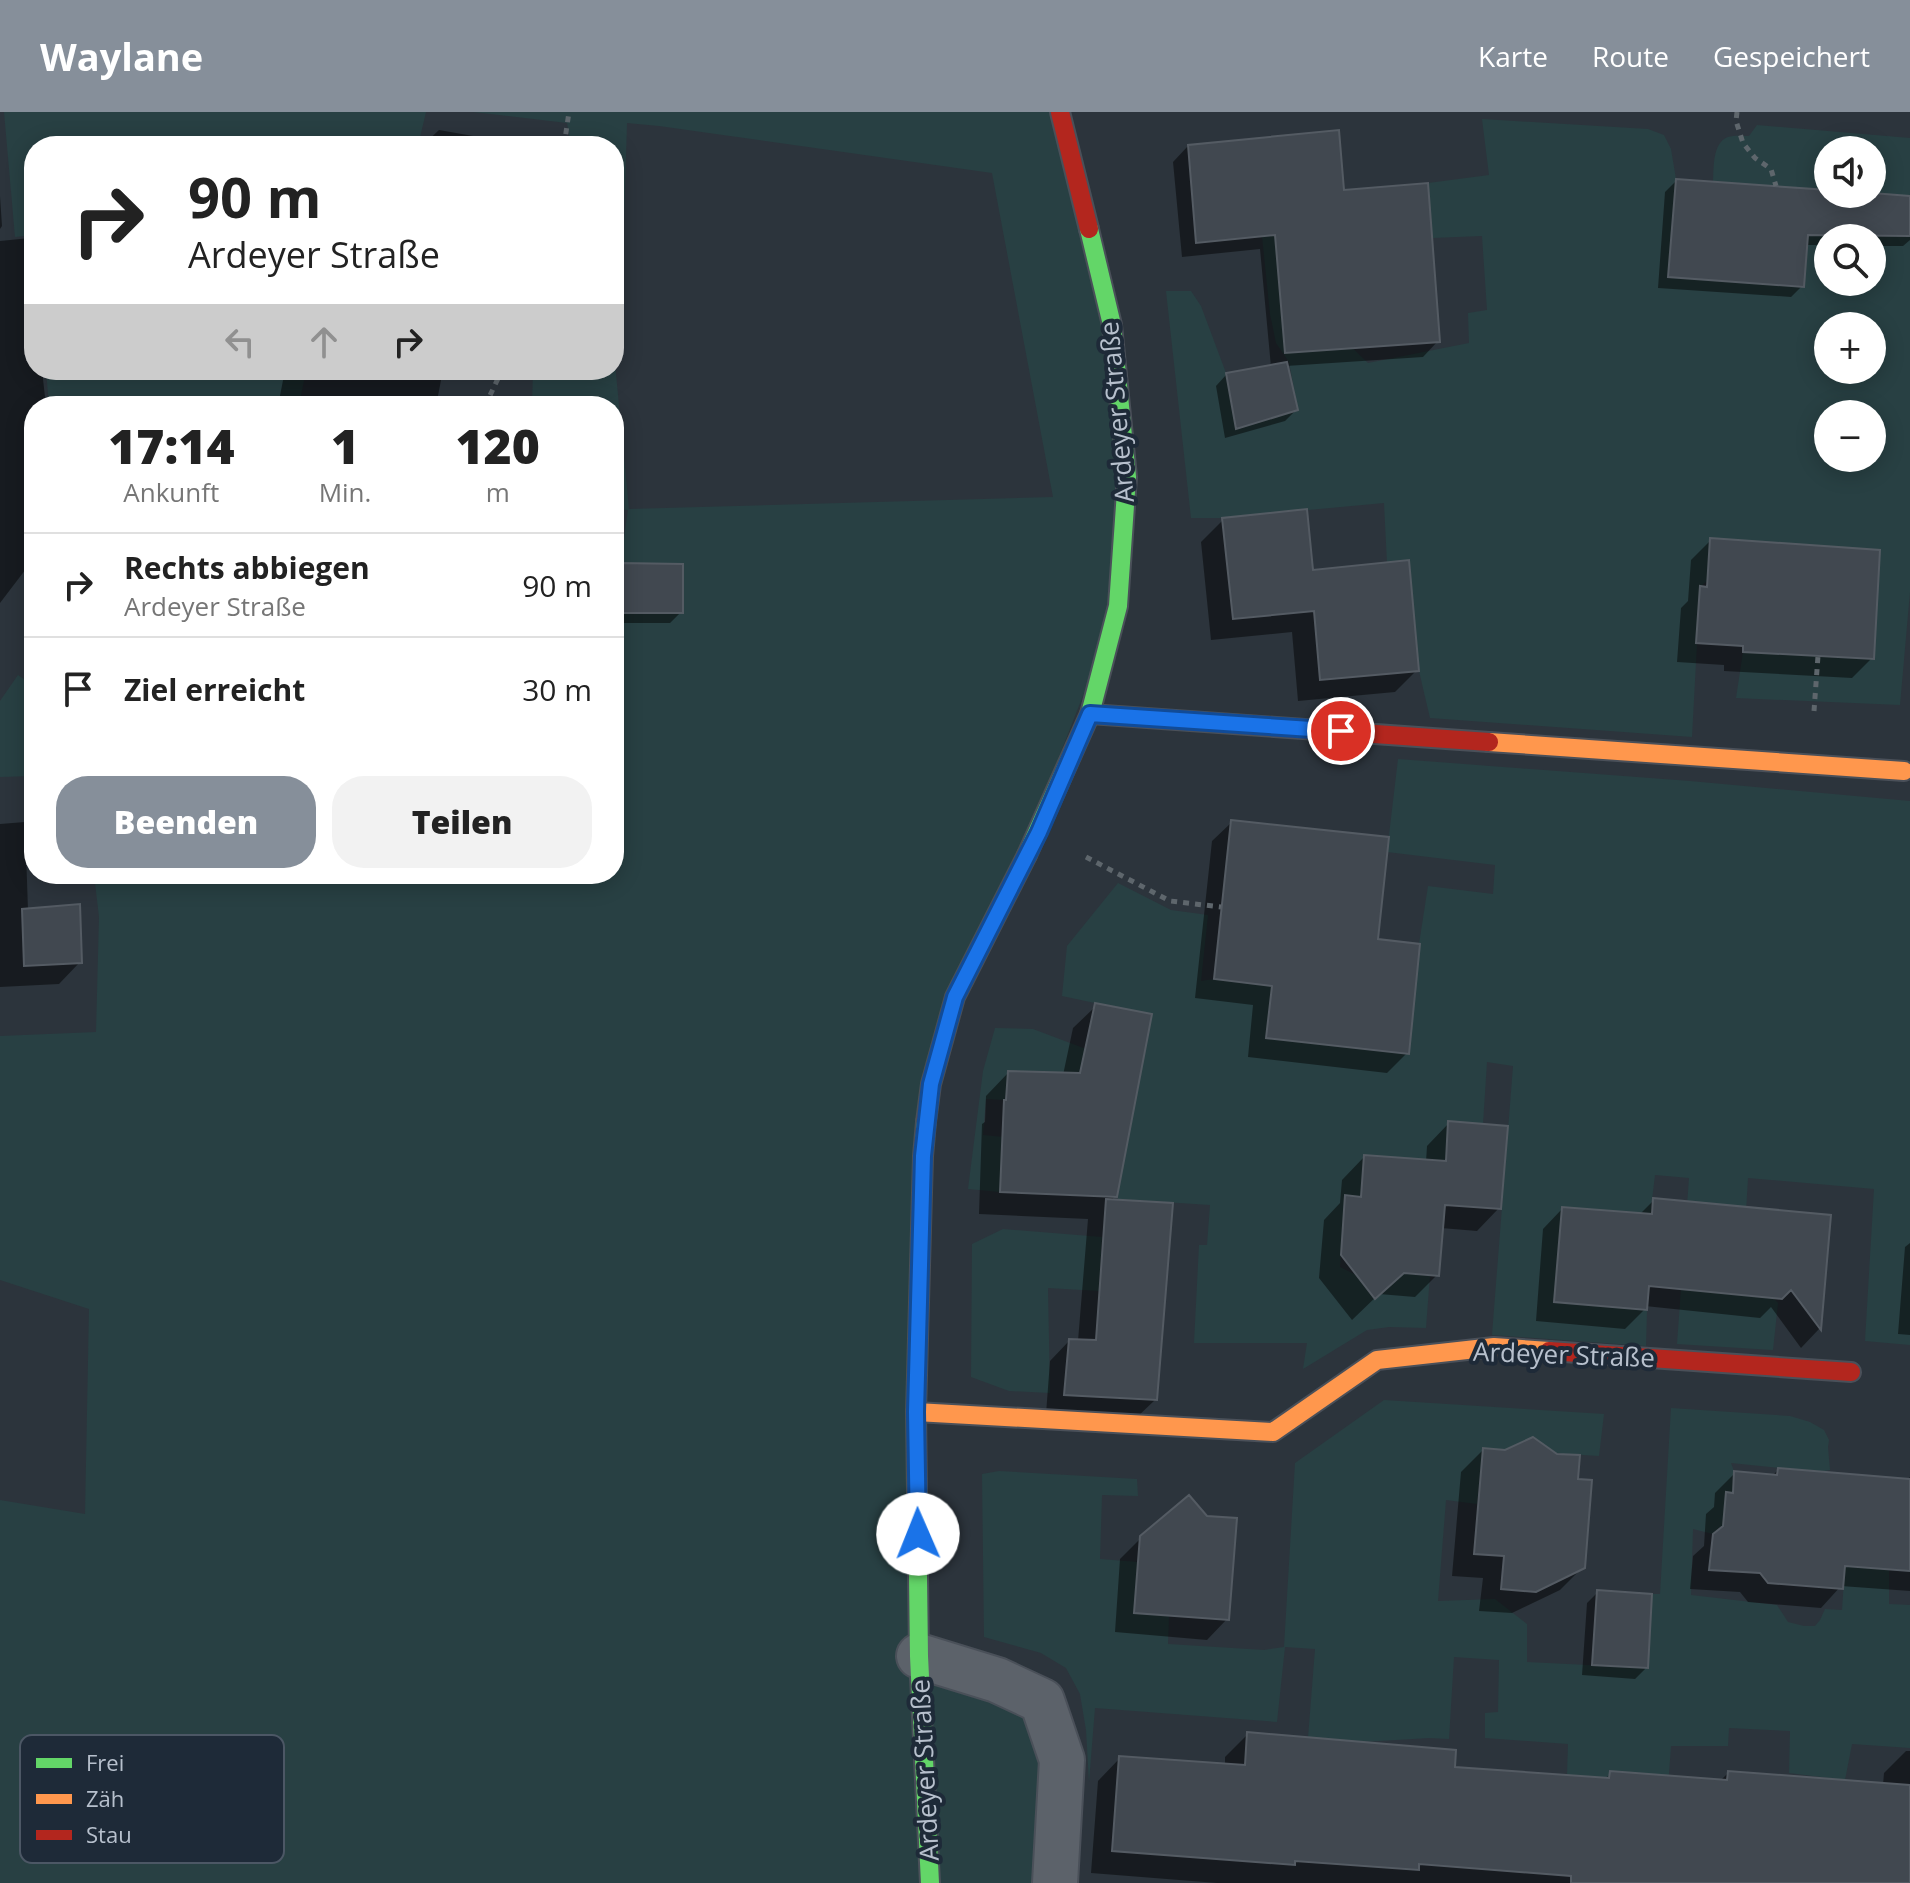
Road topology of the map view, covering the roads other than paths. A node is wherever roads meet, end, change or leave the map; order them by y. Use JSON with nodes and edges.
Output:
{"nodes":[{"id":1,"x":1060,"y":112,"type":"edge"},
{"id":2,"x":1090,"y":714,"type":"junction"},
{"id":3,"x":1904,"y":771,"type":"dead end"},
{"id":4,"x":1851,"y":1372,"type":"dead end"},
{"id":5,"x":916,"y":1412,"type":"junction"},
{"id":6,"x":919,"y":1656,"type":"junction"},
{"id":7,"x":930,"y":1883,"type":"edge"},
{"id":8,"x":1055,"y":1883,"type":"edge"}],
"edges":[{"from":1,"to":2,"type":"main road","name":"Ardeyer Straße"},
{"from":2,"to":3,"type":"main road"},
{"from":2,"to":5,"type":"main road","name":"Ardeyer Straße"},
{"from":4,"to":5,"type":"main road","name":"Ardeyer Straße"},
{"from":5,"to":6,"type":"main road","name":"Ardeyer Straße"},
{"from":6,"to":7,"type":"main road","name":"Ardeyer Straße"},
{"from":6,"to":8,"type":"street","name":"Ardeyer Straße"}]}
